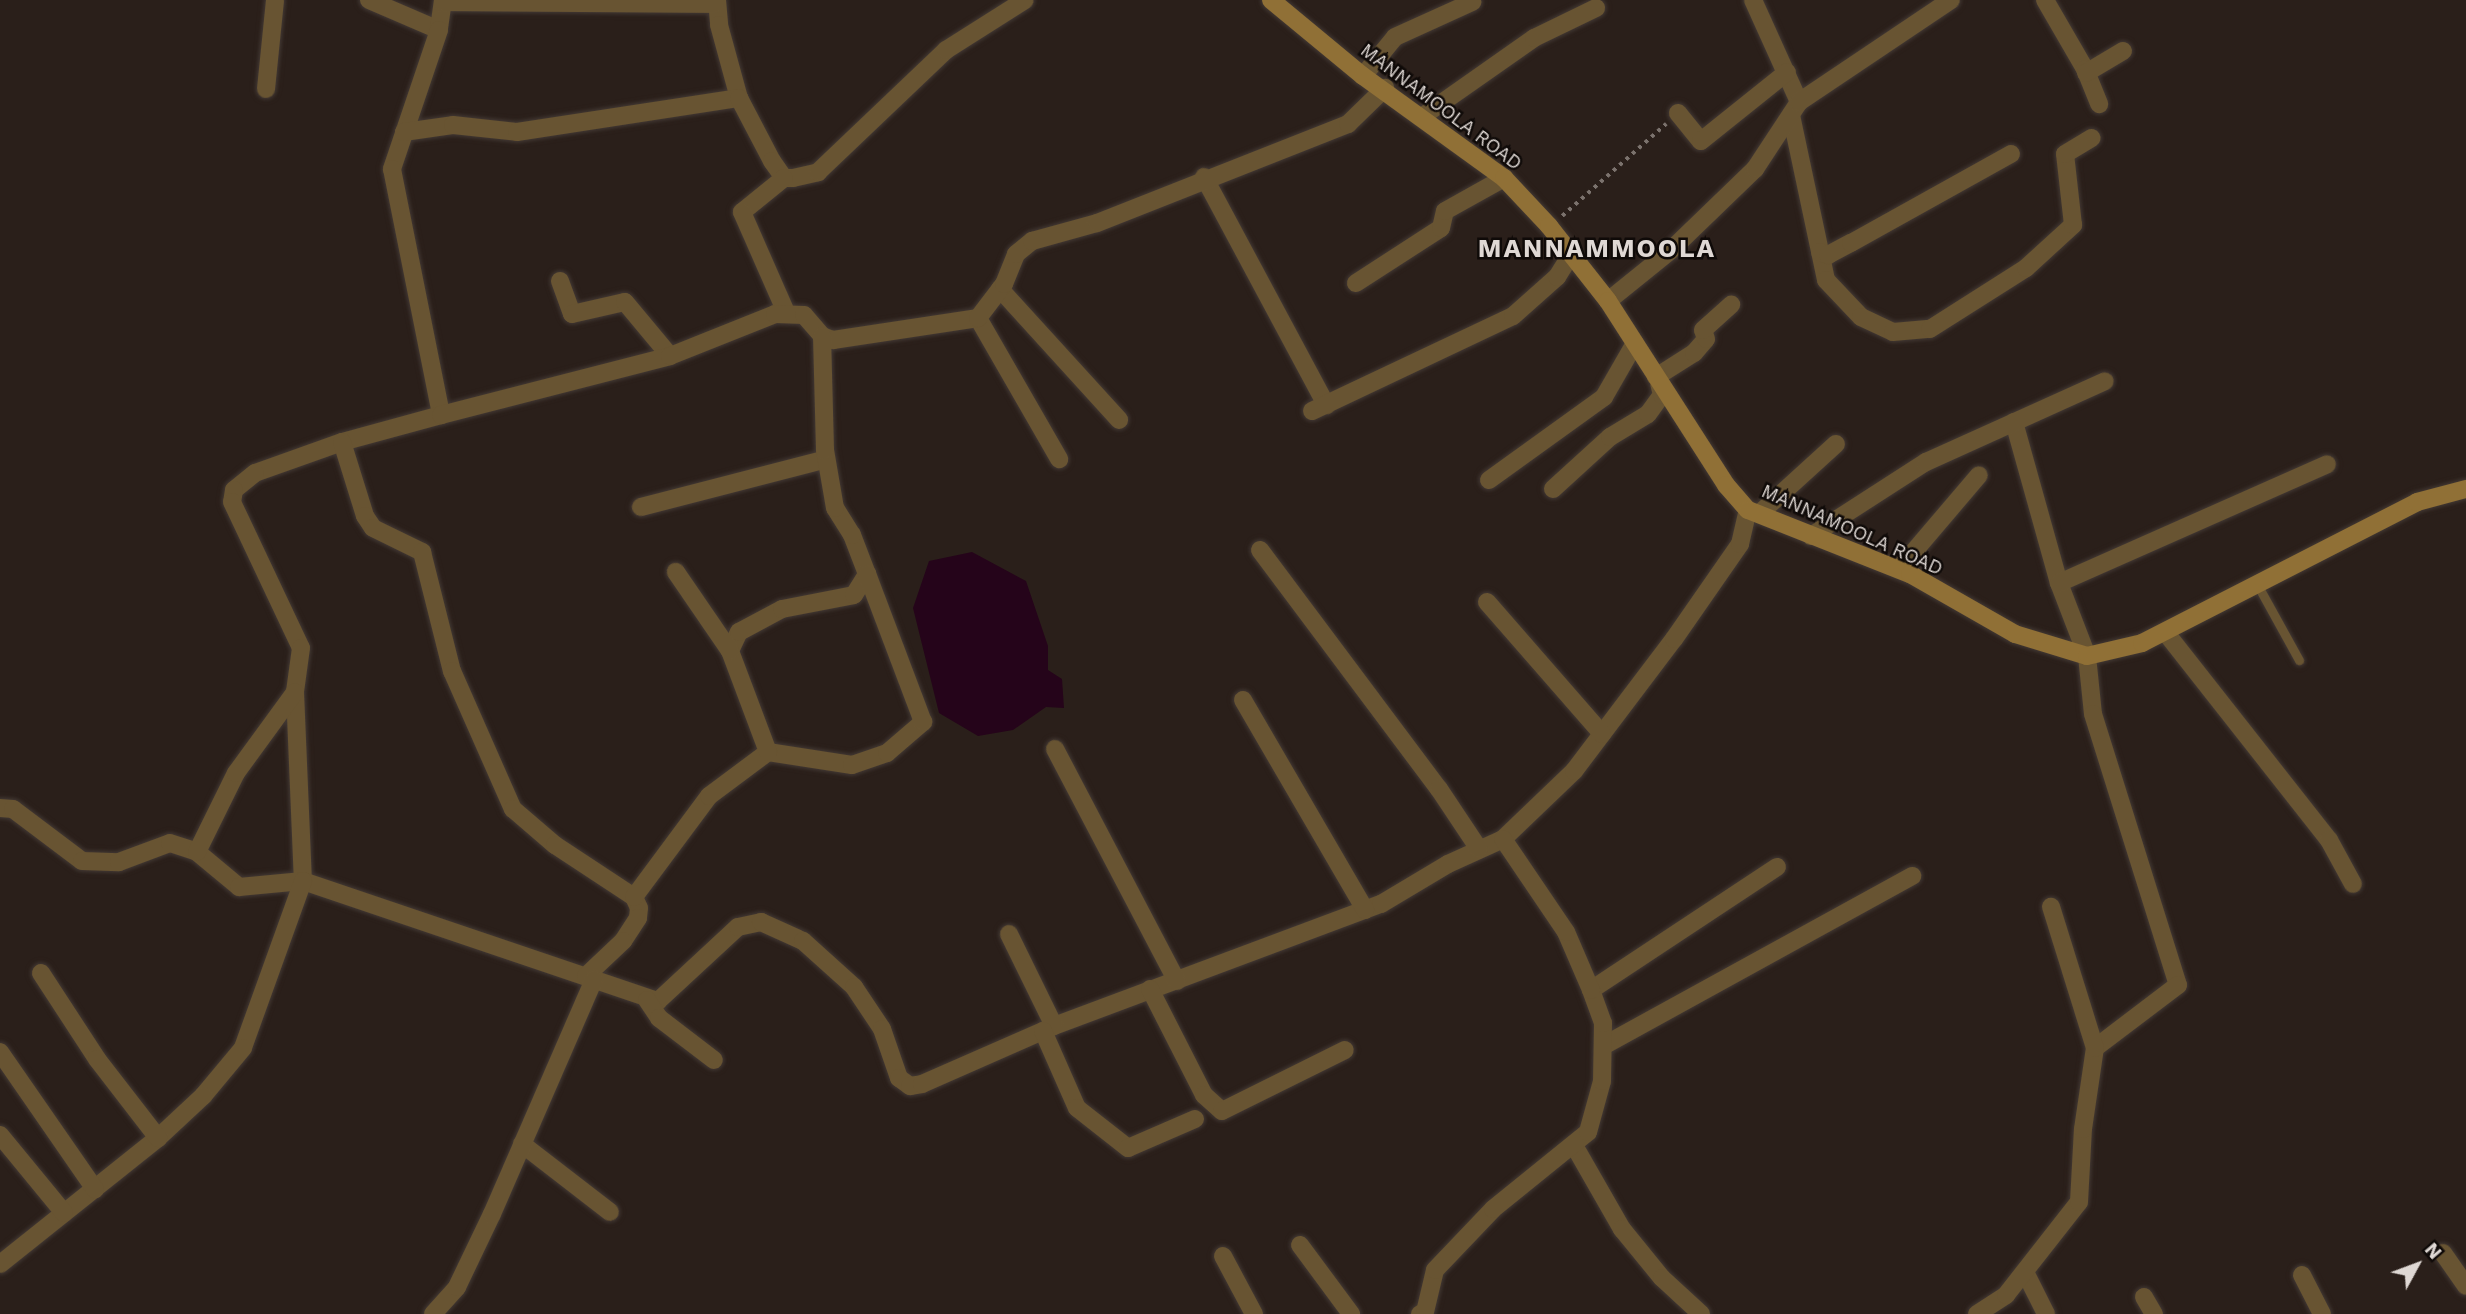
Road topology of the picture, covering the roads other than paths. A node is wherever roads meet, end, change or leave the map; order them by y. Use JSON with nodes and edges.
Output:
{"nodes":[{"id":1,"x":275,"y":0,"type":"edge"},
{"id":2,"x":369,"y":0,"type":"edge"},
{"id":3,"x":1025,"y":0,"type":"edge"},
{"id":4,"x":1271,"y":0,"type":"edge"},
{"id":5,"x":1753,"y":0,"type":"edge"},
{"id":6,"x":1951,"y":0,"type":"edge"},
{"id":7,"x":2045,"y":0,"type":"edge"},
{"id":8,"x":443,"y":1,"type":"edge"},
{"id":9,"x":716,"y":2,"type":"edge"},
{"id":10,"x":1472,"y":2,"type":"dead end"},
{"id":11,"x":1596,"y":8,"type":"dead end"},
{"id":12,"x":439,"y":30,"type":"junction"},
{"id":13,"x":2123,"y":51,"type":"dead end"},
{"id":14,"x":1787,"y":72,"type":"junction"},
{"id":15,"x":2086,"y":73,"type":"junction"},
{"id":16,"x":1363,"y":76,"type":"junction"},
{"id":17,"x":1385,"y":88,"type":"junction"},
{"id":18,"x":266,"y":89,"type":"dead end"},
{"id":19,"x":739,"y":98,"type":"junction"},
{"id":20,"x":2099,"y":104,"type":"dead end"},
{"id":21,"x":1795,"y":109,"type":"junction"},
{"id":22,"x":1678,"y":113,"type":"road end"},
{"id":23,"x":1423,"y":116,"type":"junction"},
{"id":24,"x":404,"y":132,"type":"junction"},
{"id":25,"x":2092,"y":138,"type":"dead end"},
{"id":26,"x":2011,"y":154,"type":"dead end"},
{"id":27,"x":1204,"y":177,"type":"junction"},
{"id":28,"x":784,"y":178,"type":"junction"},
{"id":29,"x":1504,"y":178,"type":"junction"},
{"id":30,"x":1820,"y":252,"type":"junction"},
{"id":31,"x":1572,"y":253,"type":"junction"},
{"id":32,"x":560,"y":281,"type":"dead end"},
{"id":33,"x":1356,"y":283,"type":"dead end"},
{"id":34,"x":1000,"y":289,"type":"junction"},
{"id":35,"x":1608,"y":301,"type":"junction"},
{"id":36,"x":1731,"y":305,"type":"dead end"},
{"id":37,"x":786,"y":312,"type":"junction"},
{"id":38,"x":978,"y":318,"type":"junction"},
{"id":39,"x":822,"y":336,"type":"junction"},
{"id":40,"x":1634,"y":343,"type":"junction"},
{"id":41,"x":670,"y":356,"type":"junction"},
{"id":42,"x":1657,"y":380,"type":"junction"},
{"id":43,"x":2105,"y":381,"type":"dead end"},
{"id":44,"x":441,"y":415,"type":"junction"},
{"id":45,"x":1119,"y":420,"type":"dead end"},
{"id":46,"x":2014,"y":422,"type":"junction"},
{"id":47,"x":342,"y":442,"type":"junction"},
{"id":48,"x":1836,"y":443,"type":"dead end"},
{"id":49,"x":826,"y":459,"type":"junction"},
{"id":50,"x":1059,"y":459,"type":"dead end"},
{"id":51,"x":2327,"y":464,"type":"dead end"},
{"id":52,"x":1979,"y":475,"type":"dead end"},
{"id":53,"x":1489,"y":480,"type":"dead end"},
{"id":54,"x":1553,"y":489,"type":"dead end"},
{"id":55,"x":2466,"y":489,"type":"edge"},
{"id":56,"x":641,"y":507,"type":"dead end"},
{"id":57,"x":1754,"y":512,"type":"junction"},
{"id":58,"x":1811,"y":536,"type":"junction"},
{"id":59,"x":1260,"y":550,"type":"dead end"},
{"id":60,"x":1899,"y":569,"type":"junction"},
{"id":61,"x":677,"y":572,"type":"dead end"},
{"id":62,"x":867,"y":574,"type":"junction"},
{"id":63,"x":2059,"y":583,"type":"junction"},
{"id":64,"x":2258,"y":584,"type":"junction"},
{"id":65,"x":1487,"y":602,"type":"dead end"},
{"id":66,"x":2166,"y":633,"type":"junction"},
{"id":67,"x":730,"y":651,"type":"junction"},
{"id":68,"x":2087,"y":656,"type":"junction"},
{"id":69,"x":2299,"y":660,"type":"dead end"},
{"id":70,"x":295,"y":692,"type":"junction"},
{"id":71,"x":1243,"y":700,"type":"dead end"},
{"id":72,"x":1602,"y":734,"type":"junction"},
{"id":73,"x":1055,"y":749,"type":"dead end"},
{"id":74,"x":768,"y":752,"type":"junction"},
{"id":75,"x":0,"y":808,"type":"edge"},
{"id":76,"x":1503,"y":839,"type":"junction"},
{"id":77,"x":1479,"y":849,"type":"junction"},
{"id":78,"x":197,"y":852,"type":"junction"},
{"id":79,"x":1777,"y":867,"type":"dead end"},
{"id":80,"x":1912,"y":876,"type":"dead end"},
{"id":81,"x":303,"y":881,"type":"junction"},
{"id":82,"x":2353,"y":884,"type":"dead end"},
{"id":83,"x":634,"y":897,"type":"junction"},
{"id":84,"x":2051,"y":907,"type":"dead end"},
{"id":85,"x":1366,"y":910,"type":"junction"},
{"id":86,"x":1009,"y":934,"type":"dead end"},
{"id":87,"x":41,"y":972,"type":"dead end"},
{"id":88,"x":590,"y":978,"type":"junction"},
{"id":89,"x":1177,"y":981,"type":"junction"},
{"id":90,"x":1150,"y":989,"type":"junction"},
{"id":91,"x":1591,"y":990,"type":"junction"},
{"id":92,"x":647,"y":1000,"type":"junction"},
{"id":93,"x":1049,"y":1029,"type":"junction"},
{"id":94,"x":1603,"y":1046,"type":"junction"},
{"id":95,"x":2095,"y":1048,"type":"junction"},
{"id":96,"x":1345,"y":1050,"type":"dead end"},
{"id":97,"x":0,"y":1052,"type":"edge"},
{"id":98,"x":714,"y":1060,"type":"dead end"},
{"id":99,"x":1195,"y":1119,"type":"dead end"},
{"id":100,"x":0,"y":1135,"type":"edge"},
{"id":101,"x":158,"y":1138,"type":"junction"},
{"id":102,"x":522,"y":1144,"type":"junction"},
{"id":103,"x":1575,"y":1147,"type":"junction"},
{"id":104,"x":95,"y":1189,"type":"junction"},
{"id":105,"x":610,"y":1212,"type":"dead end"},
{"id":106,"x":64,"y":1213,"type":"junction"},
{"id":107,"x":1300,"y":1245,"type":"dead end"},
{"id":108,"x":2443,"y":1254,"type":"dead end"},
{"id":109,"x":1223,"y":1256,"type":"dead end"},
{"id":110,"x":0,"y":1264,"type":"edge"},
{"id":111,"x":2025,"y":1272,"type":"junction"},
{"id":112,"x":2302,"y":1275,"type":"dead end"},
{"id":113,"x":2466,"y":1286,"type":"edge"},
{"id":114,"x":2144,"y":1297,"type":"dead end"},
{"id":115,"x":1424,"y":1313,"type":"edge"},
{"id":116,"x":433,"y":1314,"type":"edge"},
{"id":117,"x":1254,"y":1314,"type":"edge"},
{"id":118,"x":1351,"y":1314,"type":"edge"},
{"id":119,"x":1701,"y":1314,"type":"edge"},
{"id":120,"x":1977,"y":1314,"type":"edge"},
{"id":121,"x":2046,"y":1314,"type":"edge"},
{"id":122,"x":2154,"y":1314,"type":"edge"},
{"id":123,"x":2322,"y":1314,"type":"edge"}],
"edges":[{"from":1,"to":18,"type":"street"},
{"from":2,"to":12,"type":"street"},
{"from":3,"to":28,"type":"street"},
{"from":4,"to":16,"type":"main road","name":"MANNAMOOLA ROAD"},
{"from":5,"to":14,"type":"street"},
{"from":6,"to":21,"type":"street"},
{"from":7,"to":15,"type":"street"},
{"from":8,"to":9,"type":"street"},
{"from":8,"to":12,"type":"street"},
{"from":9,"to":19,"type":"street"},
{"from":10,"to":16,"type":"street"},
{"from":11,"to":23,"type":"street"},
{"from":12,"to":24,"type":"street"},
{"from":13,"to":15,"type":"street"},
{"from":14,"to":21,"type":"street"},
{"from":14,"to":22,"type":"street"},
{"from":15,"to":20,"type":"street"},
{"from":16,"to":17,"type":"main road","name":"MANNAMOOLA ROAD"},
{"from":17,"to":23,"type":"main road","name":"MANNAMOOLA ROAD"},
{"from":17,"to":27,"type":"street"},
{"from":19,"to":24,"type":"street"},
{"from":19,"to":28,"type":"street"},
{"from":21,"to":30,"type":"street"},
{"from":21,"to":35,"type":"street"},
{"from":23,"to":29,"type":"main road","name":"MANNAMOOLA ROAD"},
{"from":24,"to":44,"type":"street"},
{"from":25,"to":30,"type":"street"},
{"from":26,"to":30,"type":"street"},
{"from":27,"to":31,"type":"street"},
{"from":27,"to":34,"type":"street"},
{"from":28,"to":37,"type":"street"},
{"from":29,"to":31,"type":"main road","name":"MANNAMOOLA ROAD"},
{"from":29,"to":33,"type":"street"},
{"from":31,"to":35,"type":"main road","name":"MANNAMOOLA ROAD"},
{"from":32,"to":41,"type":"street"},
{"from":34,"to":38,"type":"street"},
{"from":34,"to":45,"type":"street"},
{"from":35,"to":40,"type":"main road","name":"MANNAMOOLA ROAD"},
{"from":36,"to":42,"type":"street"},
{"from":37,"to":39,"type":"street"},
{"from":37,"to":41,"type":"street"},
{"from":38,"to":39,"type":"street"},
{"from":38,"to":50,"type":"street"},
{"from":39,"to":49,"type":"street"},
{"from":40,"to":42,"type":"main road","name":"MANNAMOOLA ROAD"},
{"from":40,"to":53,"type":"street"},
{"from":41,"to":44,"type":"street"},
{"from":42,"to":54,"type":"street"},
{"from":42,"to":57,"type":"main road","name":"MANNAMOOLA ROAD"},
{"from":43,"to":46,"type":"street"},
{"from":44,"to":47,"type":"street"},
{"from":46,"to":58,"type":"street"},
{"from":46,"to":63,"type":"street"},
{"from":47,"to":70,"type":"street"},
{"from":47,"to":83,"type":"street"},
{"from":48,"to":57,"type":"street"},
{"from":49,"to":56,"type":"street"},
{"from":49,"to":62,"type":"street"},
{"from":51,"to":63,"type":"street"},
{"from":52,"to":60,"type":"street"},
{"from":55,"to":64,"type":"main road"},
{"from":57,"to":58,"type":"main road","name":"MANNAMOOLA ROAD"},
{"from":57,"to":72,"type":"street"},
{"from":58,"to":60,"type":"main road","name":"MANNAMOOLA ROAD"},
{"from":59,"to":77,"type":"street"},
{"from":60,"to":68,"type":"main road","name":"MANNAMOOLA ROAD"},
{"from":61,"to":67,"type":"street"},
{"from":62,"to":67,"type":"street"},
{"from":62,"to":74,"type":"street"},
{"from":63,"to":68,"type":"street"},
{"from":64,"to":66,"type":"main road"},
{"from":64,"to":69,"type":"lane"},
{"from":65,"to":72,"type":"street"},
{"from":66,"to":68,"type":"main road"},
{"from":66,"to":82,"type":"street"},
{"from":67,"to":74,"type":"street"},
{"from":68,"to":95,"type":"street"},
{"from":70,"to":78,"type":"street"},
{"from":70,"to":81,"type":"street"},
{"from":71,"to":85,"type":"street"},
{"from":72,"to":76,"type":"street"},
{"from":73,"to":89,"type":"street"},
{"from":74,"to":83,"type":"street"},
{"from":75,"to":78,"type":"street"},
{"from":76,"to":77,"type":"street"},
{"from":76,"to":91,"type":"street"},
{"from":77,"to":85,"type":"street"},
{"from":78,"to":81,"type":"street"},
{"from":79,"to":91,"type":"street"},
{"from":80,"to":94,"type":"street"},
{"from":81,"to":88,"type":"street"},
{"from":81,"to":101,"type":"street"},
{"from":83,"to":88,"type":"street"},
{"from":84,"to":95,"type":"street"},
{"from":85,"to":89,"type":"street"},
{"from":86,"to":93,"type":"street"},
{"from":87,"to":101,"type":"street"},
{"from":88,"to":92,"type":"street"},
{"from":88,"to":102,"type":"street"},
{"from":89,"to":90,"type":"street"},
{"from":90,"to":93,"type":"street"},
{"from":90,"to":96,"type":"street"},
{"from":91,"to":94,"type":"street"},
{"from":92,"to":93,"type":"street"},
{"from":92,"to":98,"type":"street"},
{"from":93,"to":99,"type":"street"},
{"from":94,"to":103,"type":"street"},
{"from":95,"to":111,"type":"street"},
{"from":97,"to":104,"type":"street"},
{"from":100,"to":106,"type":"street"},
{"from":101,"to":104,"type":"street"},
{"from":102,"to":105,"type":"street"},
{"from":102,"to":116,"type":"street"},
{"from":103,"to":115,"type":"street"},
{"from":103,"to":119,"type":"street"},
{"from":104,"to":106,"type":"street"},
{"from":106,"to":110,"type":"street"},
{"from":107,"to":118,"type":"street"},
{"from":108,"to":113,"type":"street"},
{"from":109,"to":117,"type":"street"},
{"from":111,"to":120,"type":"street"},
{"from":111,"to":121,"type":"street"},
{"from":112,"to":123,"type":"street"},
{"from":114,"to":122,"type":"street"}]}
